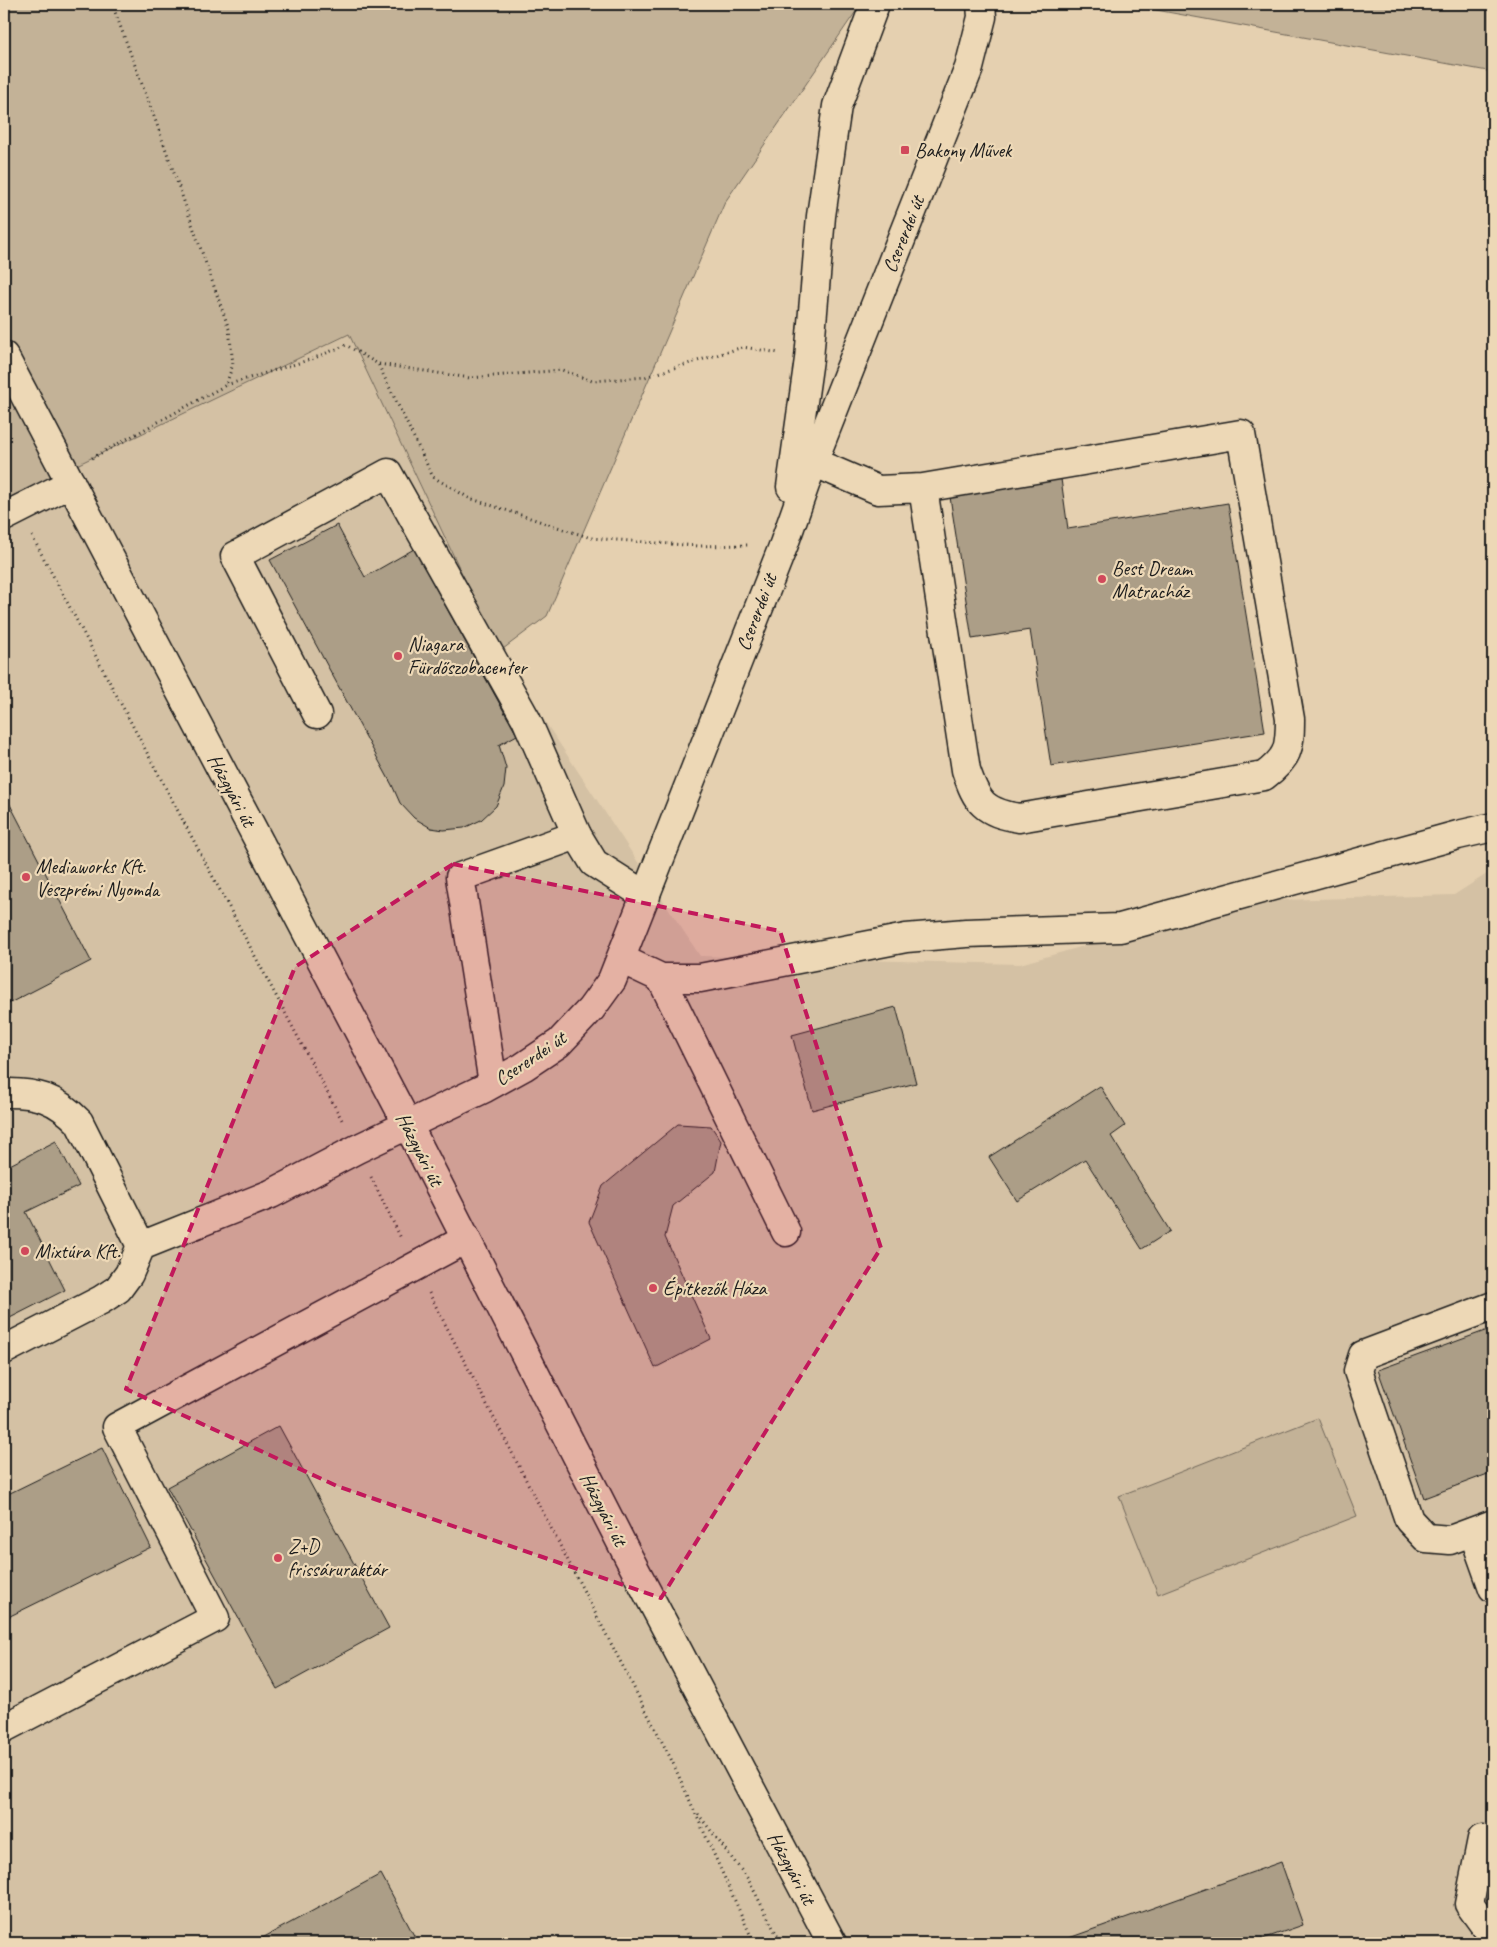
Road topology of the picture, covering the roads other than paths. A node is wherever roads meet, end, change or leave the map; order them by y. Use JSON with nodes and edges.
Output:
{"nodes":[{"id":1,"x":875,"y":4,"type":"edge"},
{"id":2,"x":981,"y":4,"type":"edge"},
{"id":3,"x":4,"y":356,"type":"edge"},
{"id":4,"x":813,"y":462,"type":"junction"},
{"id":5,"x":68,"y":478,"type":"junction"},
{"id":6,"x":923,"y":488,"type":"junction"},
{"id":7,"x":11,"y":513,"type":"edge"},
{"id":8,"x":784,"y":544,"type":"junction"},
{"id":9,"x":317,"y":714,"type":"dead end"},
{"id":10,"x":1493,"y":827,"type":"edge"},
{"id":11,"x":577,"y":835,"type":"junction"},
{"id":12,"x":646,"y":896,"type":"junction"},
{"id":13,"x":621,"y":959,"type":"junction"},
{"id":14,"x":661,"y":978,"type":"junction"},
{"id":15,"x":493,"y":1083,"type":"junction"},
{"id":16,"x":4,"y":1094,"type":"edge"},
{"id":17,"x":408,"y":1125,"type":"junction"},
{"id":18,"x":786,"y":1232,"type":"dead end"},
{"id":19,"x":466,"y":1239,"type":"junction"},
{"id":20,"x":141,"y":1246,"type":"junction"},
{"id":21,"x":1493,"y":1306,"type":"edge"},
{"id":22,"x":4,"y":1350,"type":"edge"},
{"id":23,"x":1483,"y":1528,"type":"edge"},
{"id":24,"x":1493,"y":1588,"type":"edge"},
{"id":25,"x":4,"y":1728,"type":"edge"},
{"id":26,"x":1482,"y":1839,"type":"dead end"},
{"id":27,"x":1493,"y":1937,"type":"edge"},
{"id":28,"x":832,"y":1943,"type":"edge"}],
"edges":[{"from":1,"to":8,"type":"main road"},
{"from":2,"to":4,"type":"main road","name":"Csererdei út"},
{"from":3,"to":5,"type":"main road","name":"Házgyári út"},
{"from":4,"to":6,"type":"main road"},
{"from":4,"to":8,"type":"main road","name":"Csererdei út"},
{"from":5,"to":7,"type":"main road"},
{"from":5,"to":17,"type":"main road","name":"Házgyári út"},
{"from":6,"to":6,"type":"main road"},
{"from":8,"to":12,"type":"main road","name":"Csererdei út"},
{"from":9,"to":11,"type":"main road"},
{"from":10,"to":14,"type":"main road"},
{"from":11,"to":12,"type":"main road"},
{"from":11,"to":15,"type":"main road"},
{"from":12,"to":13,"type":"main road","name":"Csererdei út"},
{"from":13,"to":14,"type":"main road"},
{"from":13,"to":15,"type":"main road","name":"Csererdei út"},
{"from":14,"to":18,"type":"main road"},
{"from":15,"to":17,"type":"main road","name":"Csererdei út"},
{"from":16,"to":20,"type":"main road"},
{"from":17,"to":19,"type":"main road","name":"Házgyári út"},
{"from":17,"to":20,"type":"main road","name":"Csererdei út"},
{"from":19,"to":25,"type":"main road"},
{"from":19,"to":28,"type":"main road","name":"Házgyári út"},
{"from":20,"to":22,"type":"main road"},
{"from":21,"to":23,"type":"main road"},
{"from":23,"to":24,"type":"main road"},
{"from":26,"to":27,"type":"main road"}]}
